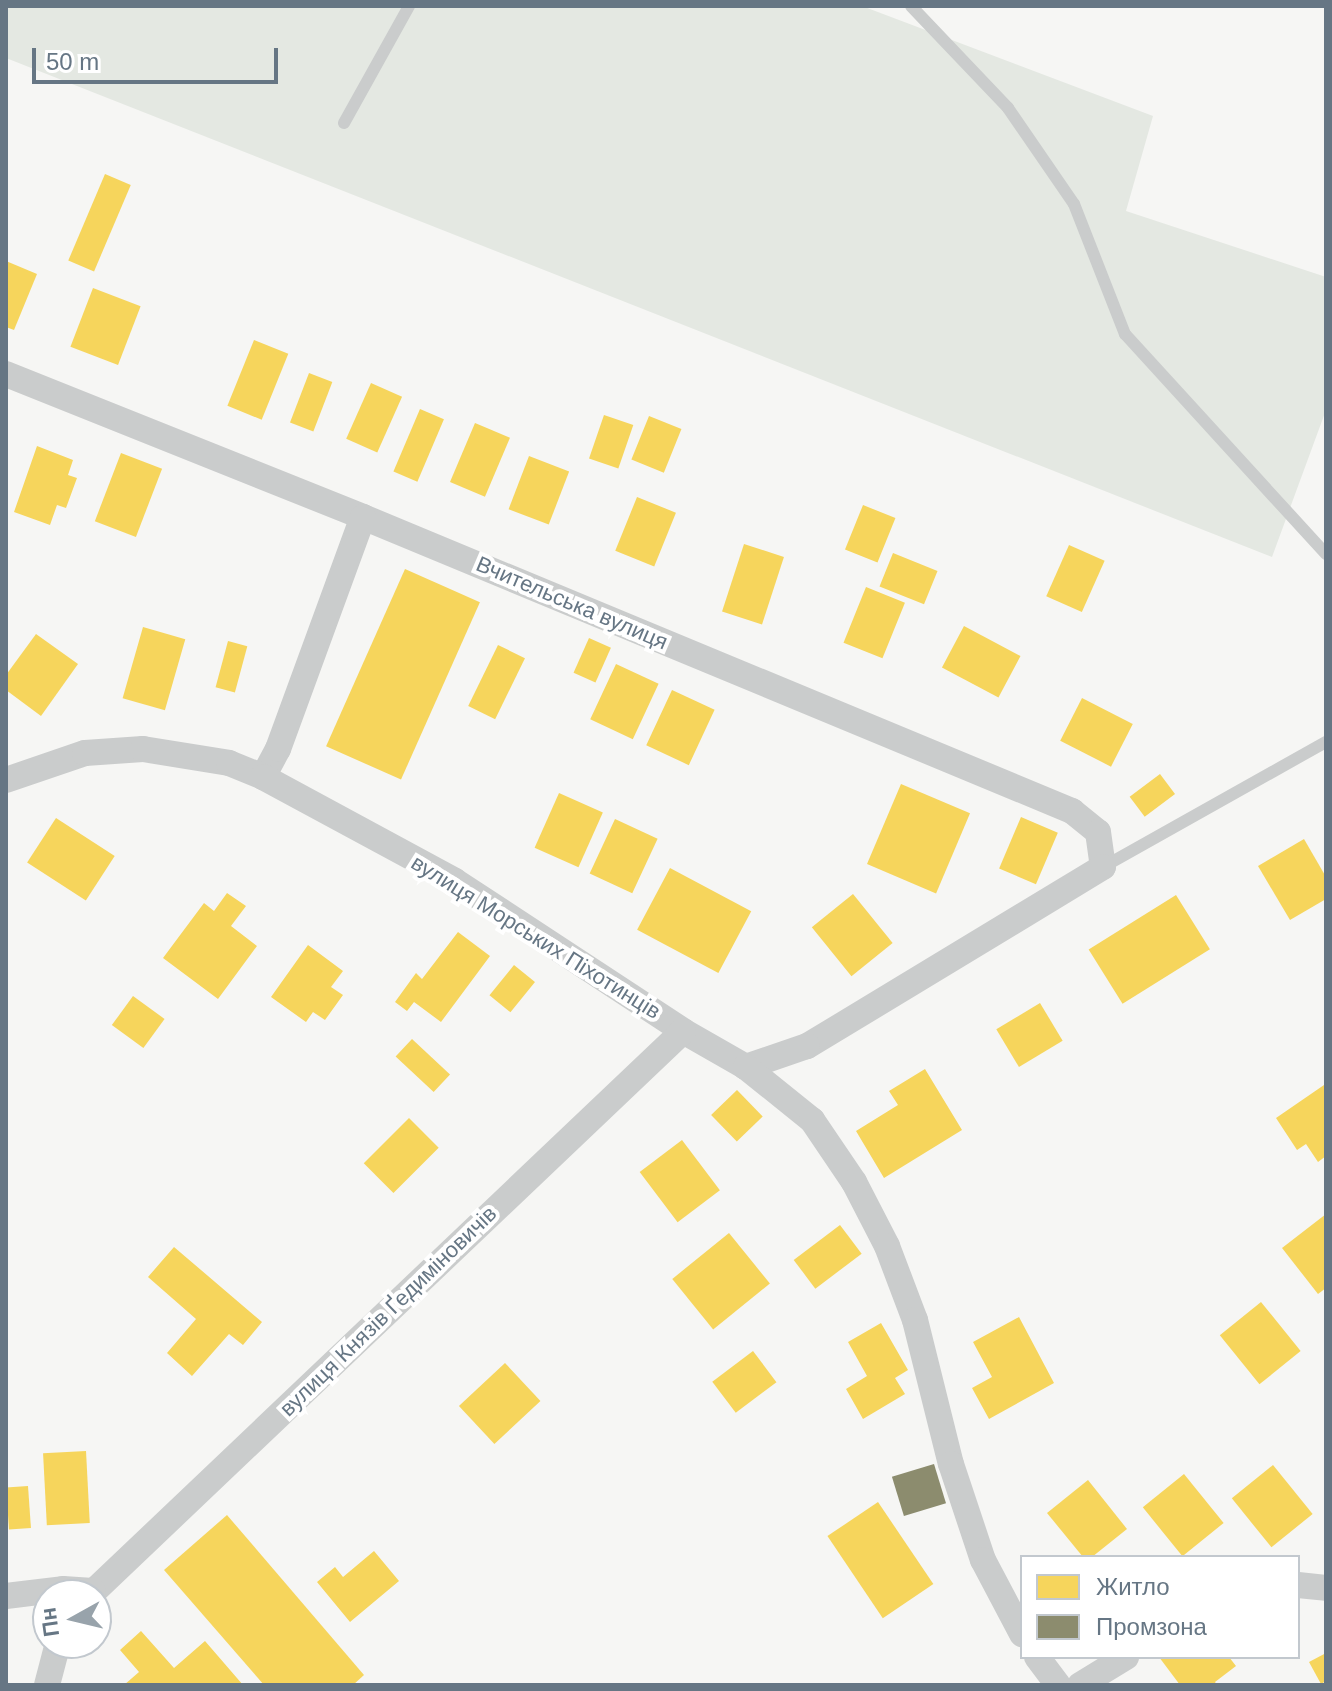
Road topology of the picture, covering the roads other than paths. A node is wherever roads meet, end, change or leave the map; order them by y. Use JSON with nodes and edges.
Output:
{"nodes":[{"id":1,"x":409,"y":6,"type":"edge"},
{"id":2,"x":911,"y":6,"type":"edge"},
{"id":3,"x":344,"y":123,"type":"dead end"},
{"id":4,"x":6,"y":374,"type":"edge"},
{"id":5,"x":363,"y":517,"type":"junction"},
{"id":6,"x":1326,"y":554,"type":"edge"},
{"id":7,"x":1326,"y":742,"type":"edge"},
{"id":8,"x":263,"y":777,"type":"junction"},
{"id":9,"x":6,"y":780,"type":"edge"},
{"id":10,"x":1103,"y":867,"type":"junction"},
{"id":11,"x":683,"y":1031,"type":"junction"},
{"id":12,"x":746,"y":1067,"type":"junction"},
{"id":13,"x":107,"y":1579,"type":"edge"},
{"id":14,"x":1300,"y":1585,"type":"edge"},
{"id":15,"x":1326,"y":1588,"type":"edge"},
{"id":16,"x":32,"y":1593,"type":"edge"},
{"id":17,"x":6,"y":1596,"type":"edge"},
{"id":18,"x":1020,"y":1630,"type":"edge"},
{"id":19,"x":54,"y":1659,"type":"edge"},
{"id":20,"x":1038,"y":1659,"type":"edge"},
{"id":21,"x":1123,"y":1659,"type":"edge"},
{"id":22,"x":47,"y":1685,"type":"edge"},
{"id":23,"x":1058,"y":1685,"type":"edge"},
{"id":24,"x":1080,"y":1685,"type":"edge"}],
"edges":[{"from":1,"to":3,"type":"lane"},
{"from":2,"to":6,"type":"lane"},
{"from":4,"to":5,"type":"street","name":"Вчительська вулиця"},
{"from":5,"to":8,"type":"street"},
{"from":5,"to":10,"type":"street","name":"Вчительська вулиця"},
{"from":7,"to":10,"type":"lane"},
{"from":8,"to":9,"type":"street","name":"вулиця Морських Піхотинців"},
{"from":8,"to":11,"type":"street","name":"вулиця Морських Піхотинців"},
{"from":10,"to":12,"type":"street"},
{"from":11,"to":12,"type":"street","name":"вулиця Морських Піхотинців"},
{"from":11,"to":13,"type":"street","name":"вулиця Князів Ґедиміновичів"},
{"from":12,"to":18,"type":"street","name":"вулиця Морських Піхотинців"},
{"from":14,"to":15,"type":"street"},
{"from":16,"to":17,"type":"street","name":"вулиця Князів Ґедиміновичів"},
{"from":19,"to":22,"type":"street"},
{"from":20,"to":23,"type":"street"},
{"from":21,"to":24,"type":"street"}]}
